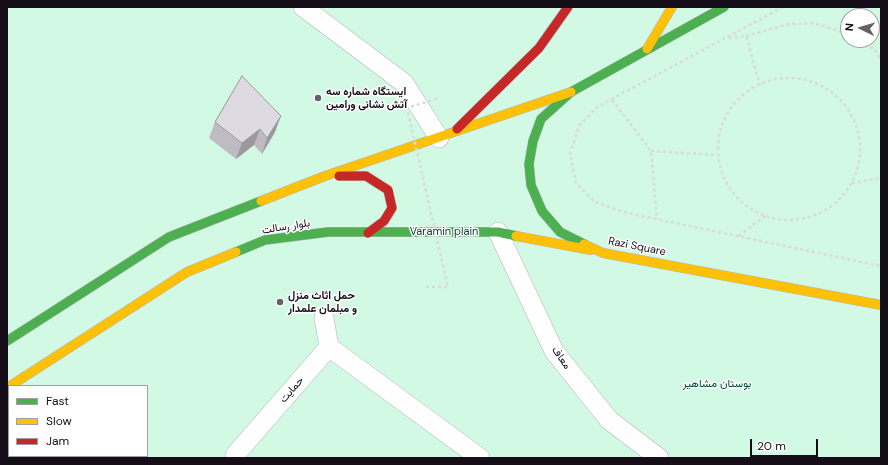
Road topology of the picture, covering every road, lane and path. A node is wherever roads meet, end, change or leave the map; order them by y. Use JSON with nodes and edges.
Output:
{"nodes":[{"id":1,"x":302,"y":7,"type":"edge"},
{"id":2,"x":568,"y":7,"type":"edge"},
{"id":3,"x":672,"y":7,"type":"edge"},
{"id":4,"x":724,"y":7,"type":"edge"},
{"id":5,"x":783,"y":7,"type":"edge"},
{"id":6,"x":840,"y":31,"type":"edge"},
{"id":7,"x":746,"y":36,"type":"junction"},
{"id":8,"x":726,"y":38,"type":"junction"},
{"id":9,"x":871,"y":48,"type":"edge"},
{"id":10,"x":646,"y":50,"type":"junction"},
{"id":11,"x":881,"y":58,"type":"edge"},
{"id":12,"x":760,"y":85,"type":"junction"},
{"id":13,"x":571,"y":92,"type":"junction"},
{"id":14,"x":439,"y":98,"type":"dead end"},
{"id":15,"x":612,"y":100,"type":"junction"},
{"id":16,"x":446,"y":135,"type":"junction"},
{"id":17,"x":651,"y":151,"type":"junction"},
{"id":18,"x":718,"y":155,"type":"junction"},
{"id":19,"x":325,"y":176,"type":"junction"},
{"id":20,"x":881,"y":178,"type":"edge"},
{"id":21,"x":852,"y":183,"type":"junction"},
{"id":22,"x":766,"y":215,"type":"junction"},
{"id":23,"x":657,"y":220,"type":"junction"},
{"id":24,"x":498,"y":232,"type":"junction"},
{"id":25,"x":368,"y":233,"type":"junction"},
{"id":26,"x":739,"y":237,"type":"junction"},
{"id":27,"x":602,"y":253,"type":"junction"},
{"id":28,"x":881,"y":266,"type":"edge"},
{"id":29,"x":426,"y":287,"type":"dead end"},
{"id":30,"x":880,"y":305,"type":"edge"},
{"id":31,"x":324,"y":318,"type":"dead end"},
{"id":32,"x":7,"y":341,"type":"edge"},
{"id":33,"x":329,"y":347,"type":"junction"},
{"id":34,"x":12,"y":385,"type":"edge"},
{"id":35,"x":235,"y":455,"type":"dead end"},
{"id":36,"x":480,"y":458,"type":"edge"},
{"id":37,"x":659,"y":458,"type":"edge"}],
"edges":[{"from":1,"to":16,"type":"street"},
{"from":2,"to":16,"type":"main road"},
{"from":3,"to":10,"type":"main road"},
{"from":4,"to":10,"type":"main road","name":"Razi Square"},
{"from":5,"to":8,"type":"path"},
{"from":6,"to":7,"type":"path"},
{"from":7,"to":8,"type":"path"},
{"from":7,"to":12,"type":"path"},
{"from":8,"to":15,"type":"path"},
{"from":9,"to":11,"type":"path"},
{"from":10,"to":13,"type":"main road","name":"Razi Square"},
{"from":12,"to":18,"type":"path"},
{"from":12,"to":21,"type":"path"},
{"from":13,"to":16,"type":"main road"},
{"from":13,"to":27,"type":"main road","name":"Razi Square"},
{"from":14,"to":29,"type":"path","bridge":true},
{"from":15,"to":17,"type":"path"},
{"from":15,"to":23,"type":"path"},
{"from":16,"to":19,"type":"main road"},
{"from":17,"to":18,"type":"path"},
{"from":17,"to":23,"type":"path"},
{"from":18,"to":22,"type":"path"},
{"from":19,"to":25,"type":"main road"},
{"from":19,"to":32,"type":"main road"},
{"from":20,"to":21,"type":"path"},
{"from":21,"to":22,"type":"path"},
{"from":22,"to":26,"type":"path"},
{"from":23,"to":26,"type":"path"},
{"from":24,"to":25,"type":"main road","name":"بلوار رسالت"},
{"from":24,"to":27,"type":"main road","name":"بلوار رسالت"},
{"from":24,"to":37,"type":"street","name":"معاف"},
{"from":25,"to":34,"type":"main road","name":"بلوار رسالت"},
{"from":26,"to":28,"type":"path"},
{"from":27,"to":30,"type":"main road","name":"Razi Square"},
{"from":31,"to":33,"type":"street"},
{"from":33,"to":35,"type":"street","name":"حمایت"},
{"from":33,"to":36,"type":"street"}]}
